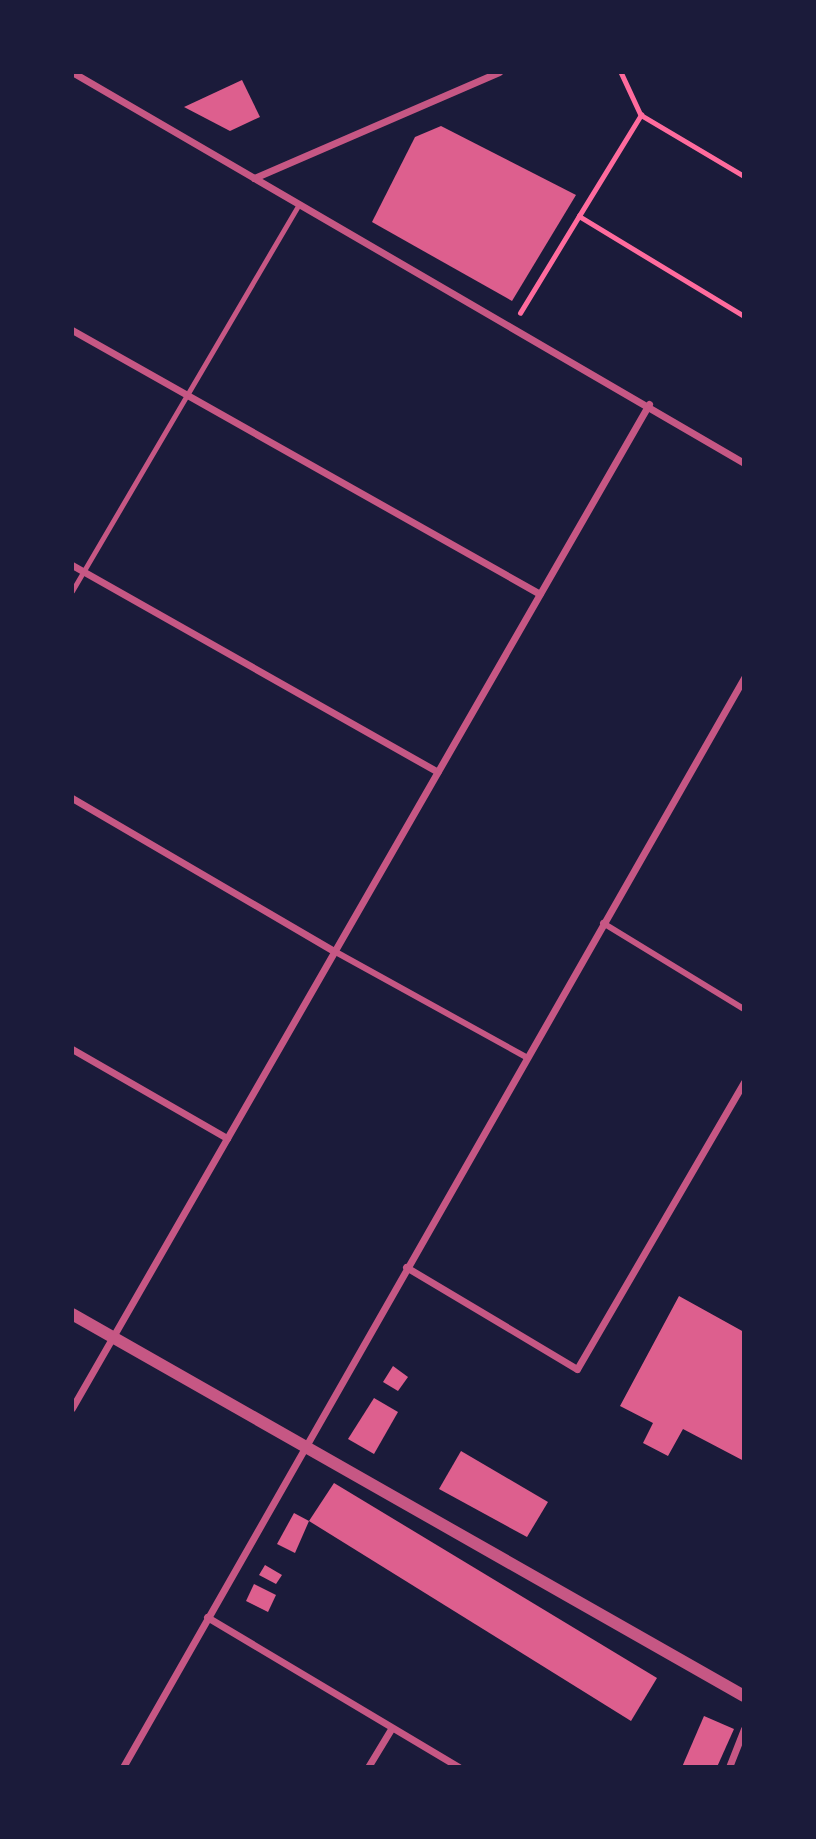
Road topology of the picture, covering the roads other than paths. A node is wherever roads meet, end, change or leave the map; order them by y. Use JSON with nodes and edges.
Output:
{"nodes":[{"id":1,"x":72,"y":72,"type":"edge"},
{"id":2,"x":499,"y":72,"type":"edge"},
{"id":3,"x":254,"y":178,"type":"junction"},
{"id":4,"x":299,"y":204,"type":"junction"},
{"id":5,"x":72,"y":330,"type":"edge"},
{"id":6,"x":187,"y":395,"type":"junction"},
{"id":7,"x":649,"y":404,"type":"junction"},
{"id":8,"x":744,"y":463,"type":"edge"},
{"id":9,"x":72,"y":565,"type":"edge"},
{"id":10,"x":83,"y":572,"type":"junction"},
{"id":11,"x":72,"y":591,"type":"edge"},
{"id":12,"x":540,"y":594,"type":"junction"},
{"id":13,"x":744,"y":678,"type":"edge"},
{"id":14,"x":438,"y":772,"type":"junction"},
{"id":15,"x":72,"y":798,"type":"edge"},
{"id":16,"x":603,"y":923,"type":"junction"},
{"id":17,"x":334,"y":951,"type":"junction"},
{"id":18,"x":744,"y":1009,"type":"edge"},
{"id":19,"x":72,"y":1049,"type":"edge"},
{"id":20,"x":526,"y":1057,"type":"junction"},
{"id":21,"x":744,"y":1082,"type":"edge"},
{"id":22,"x":227,"y":1138,"type":"junction"},
{"id":23,"x":406,"y":1267,"type":"junction"},
{"id":24,"x":72,"y":1314,"type":"edge"},
{"id":25,"x":113,"y":1338,"type":"junction"},
{"id":26,"x":72,"y":1408,"type":"edge"},
{"id":27,"x":303,"y":1446,"type":"junction"},
{"id":28,"x":207,"y":1617,"type":"junction"},
{"id":29,"x":744,"y":1696,"type":"edge"},
{"id":30,"x":391,"y":1729,"type":"junction"},
{"id":31,"x":744,"y":1729,"type":"edge"},
{"id":32,"x":123,"y":1767,"type":"edge"},
{"id":33,"x":368,"y":1767,"type":"edge"},
{"id":34,"x":459,"y":1767,"type":"edge"},
{"id":35,"x":729,"y":1767,"type":"edge"}],
"edges":[{"from":1,"to":3,"type":"street"},
{"from":2,"to":3,"type":"street"},
{"from":3,"to":4,"type":"street"},
{"from":4,"to":6,"type":"lane"},
{"from":4,"to":7,"type":"street"},
{"from":5,"to":6,"type":"street"},
{"from":6,"to":10,"type":"lane"},
{"from":6,"to":12,"type":"street"},
{"from":7,"to":8,"type":"street"},
{"from":7,"to":12,"type":"street"},
{"from":9,"to":10,"type":"street"},
{"from":10,"to":11,"type":"lane"},
{"from":10,"to":14,"type":"street"},
{"from":12,"to":14,"type":"street"},
{"from":13,"to":16,"type":"street"},
{"from":14,"to":17,"type":"street"},
{"from":15,"to":17,"type":"street"},
{"from":16,"to":18,"type":"street"},
{"from":16,"to":20,"type":"street"},
{"from":17,"to":20,"type":"street"},
{"from":17,"to":22,"type":"street"},
{"from":19,"to":22,"type":"street"},
{"from":20,"to":23,"type":"street"},
{"from":21,"to":23,"type":"street"},
{"from":22,"to":25,"type":"street"},
{"from":23,"to":27,"type":"street"},
{"from":24,"to":25,"type":"street"},
{"from":25,"to":26,"type":"street"},
{"from":25,"to":27,"type":"street"},
{"from":27,"to":28,"type":"street"},
{"from":27,"to":29,"type":"street"},
{"from":28,"to":30,"type":"street"},
{"from":28,"to":32,"type":"street"},
{"from":30,"to":33,"type":"street"},
{"from":30,"to":34,"type":"street"},
{"from":31,"to":35,"type":"street"}]}
